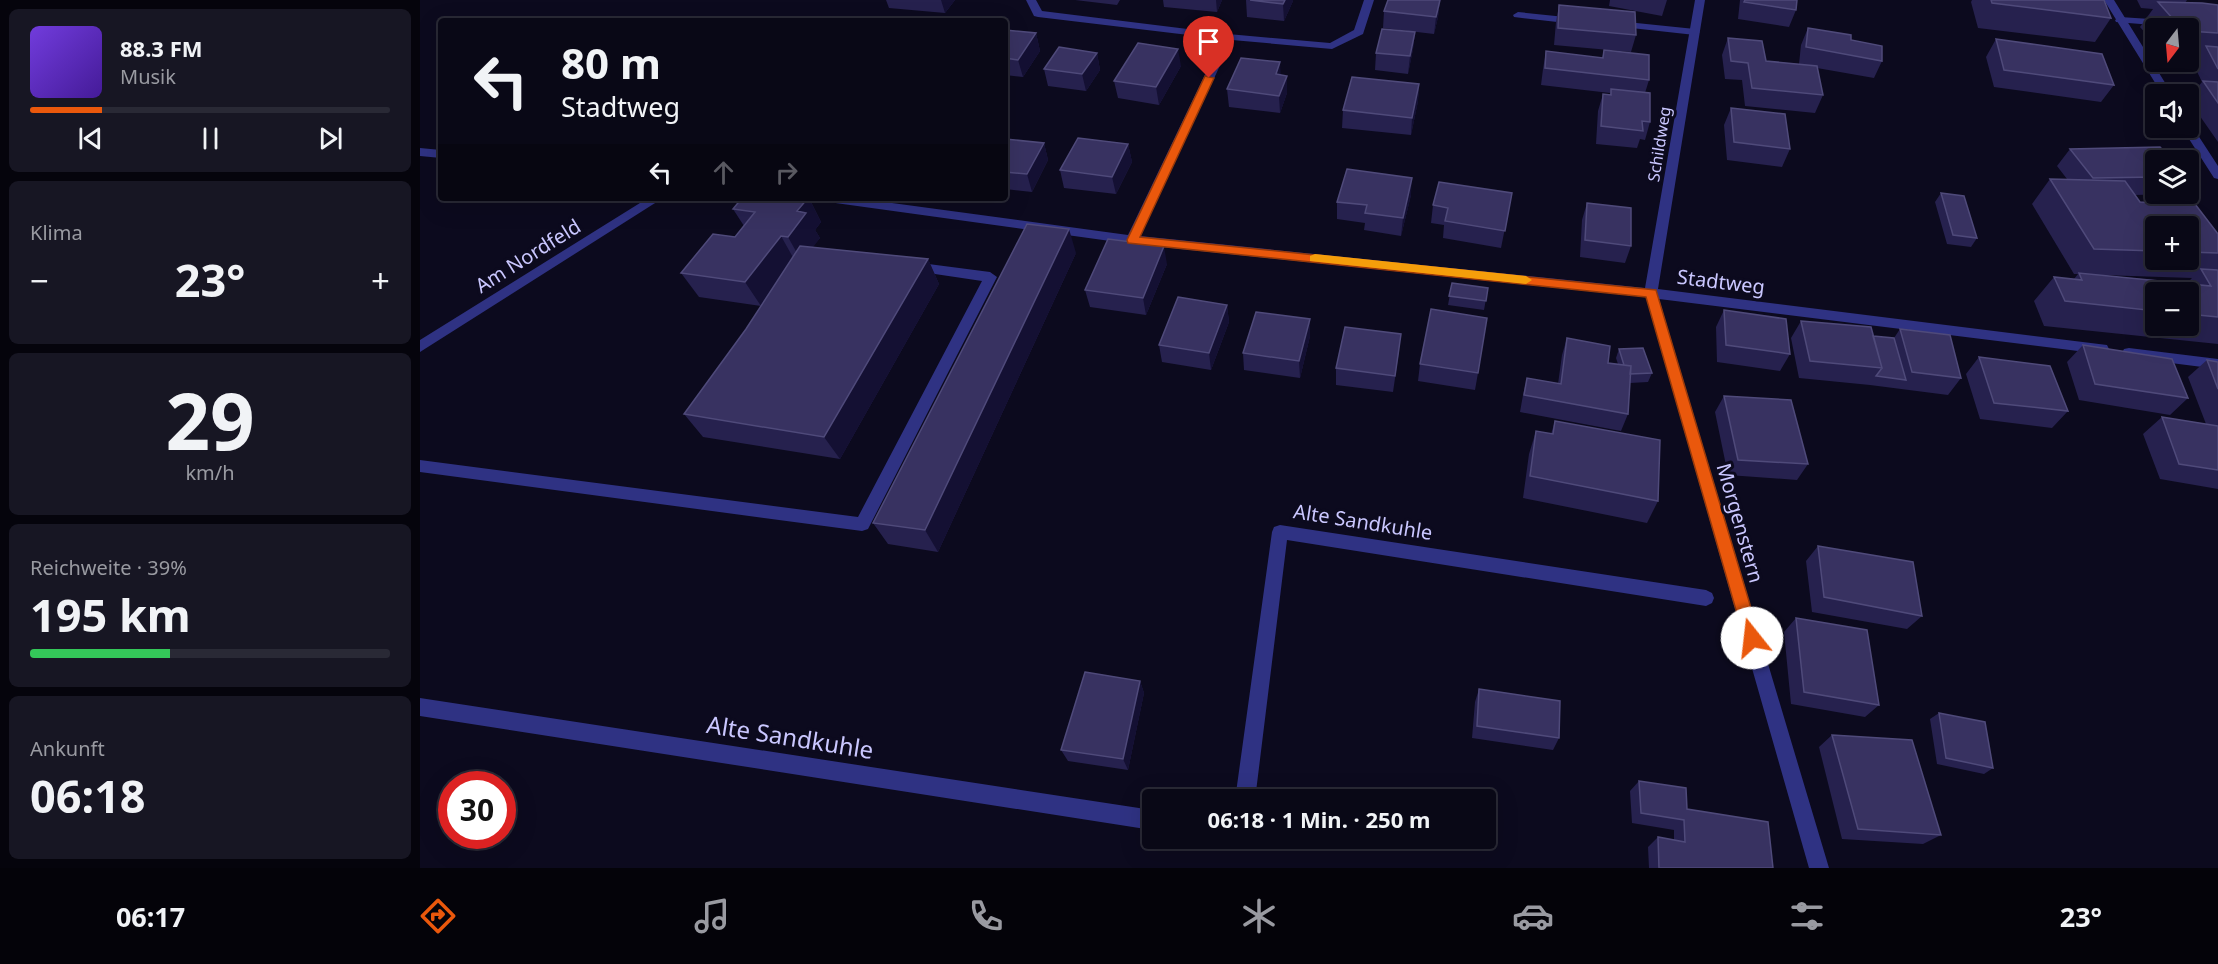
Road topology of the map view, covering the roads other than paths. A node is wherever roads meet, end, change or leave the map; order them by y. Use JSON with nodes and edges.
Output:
{"nodes":[{"id":1,"x":1031,"y":0,"type":"edge"},
{"id":2,"x":1369,"y":0,"type":"edge"},
{"id":3,"x":1700,"y":0,"type":"edge"},
{"id":4,"x":2109,"y":0,"type":"edge"},
{"id":5,"x":1518,"y":15,"type":"dead end"},
{"id":6,"x":2120,"y":20,"type":"junction"},
{"id":7,"x":1589,"y":22,"type":"edge"},
{"id":8,"x":2145,"y":22,"type":"edge"},
{"id":9,"x":1600,"y":23,"type":"edge"},
{"id":10,"x":1695,"y":32,"type":"junction"},
{"id":11,"x":1228,"y":37,"type":"junction"},
{"id":12,"x":2161,"y":84,"type":"edge"},
{"id":13,"x":2194,"y":138,"type":"edge"},
{"id":14,"x":420,"y":152,"type":"edge"},
{"id":15,"x":438,"y":154,"type":"edge"},
{"id":16,"x":2218,"y":175,"type":"edge"},
{"id":17,"x":652,"y":201,"type":"edge"},
{"id":18,"x":847,"y":201,"type":"edge"},
{"id":19,"x":1132,"y":240,"type":"junction"},
{"id":20,"x":901,"y":265,"type":"edge"},
{"id":21,"x":1651,"y":293,"type":"junction"},
{"id":22,"x":420,"y":347,"type":"edge"},
{"id":23,"x":2218,"y":364,"type":"edge"},
{"id":24,"x":420,"y":466,"type":"edge"},
{"id":25,"x":1706,"y":598,"type":"dead end"},
{"id":26,"x":420,"y":707,"type":"edge"},
{"id":27,"x":1246,"y":789,"type":"edge"},
{"id":28,"x":1142,"y":818,"type":"edge"},
{"id":29,"x":1819,"y":868,"type":"edge"}],
"edges":[{"from":1,"to":11,"type":"street"},
{"from":2,"to":11,"type":"street"},
{"from":3,"to":10,"type":"street","name":"Schildweg"},
{"from":4,"to":6,"type":"street"},
{"from":5,"to":7,"type":"street"},
{"from":6,"to":8,"type":"street"},
{"from":6,"to":12,"type":"street"},
{"from":9,"to":10,"type":"street"},
{"from":10,"to":21,"type":"street","name":"Schildweg"},
{"from":11,"to":19,"type":"street"},
{"from":13,"to":16,"type":"street"},
{"from":14,"to":15,"type":"street"},
{"from":17,"to":22,"type":"street","name":"Am Nordfeld"},
{"from":18,"to":19,"type":"street","name":"Stadtweg"},
{"from":19,"to":21,"type":"street","name":"Stadtweg"},
{"from":20,"to":24,"type":"street"},
{"from":21,"to":23,"type":"street","name":"Stadtweg"},
{"from":21,"to":29,"type":"street","name":"Morgenstern"},
{"from":25,"to":27,"type":"street","name":"Alte Sandkuhle"},
{"from":26,"to":28,"type":"street","name":"Alte Sandkuhle"}]}
